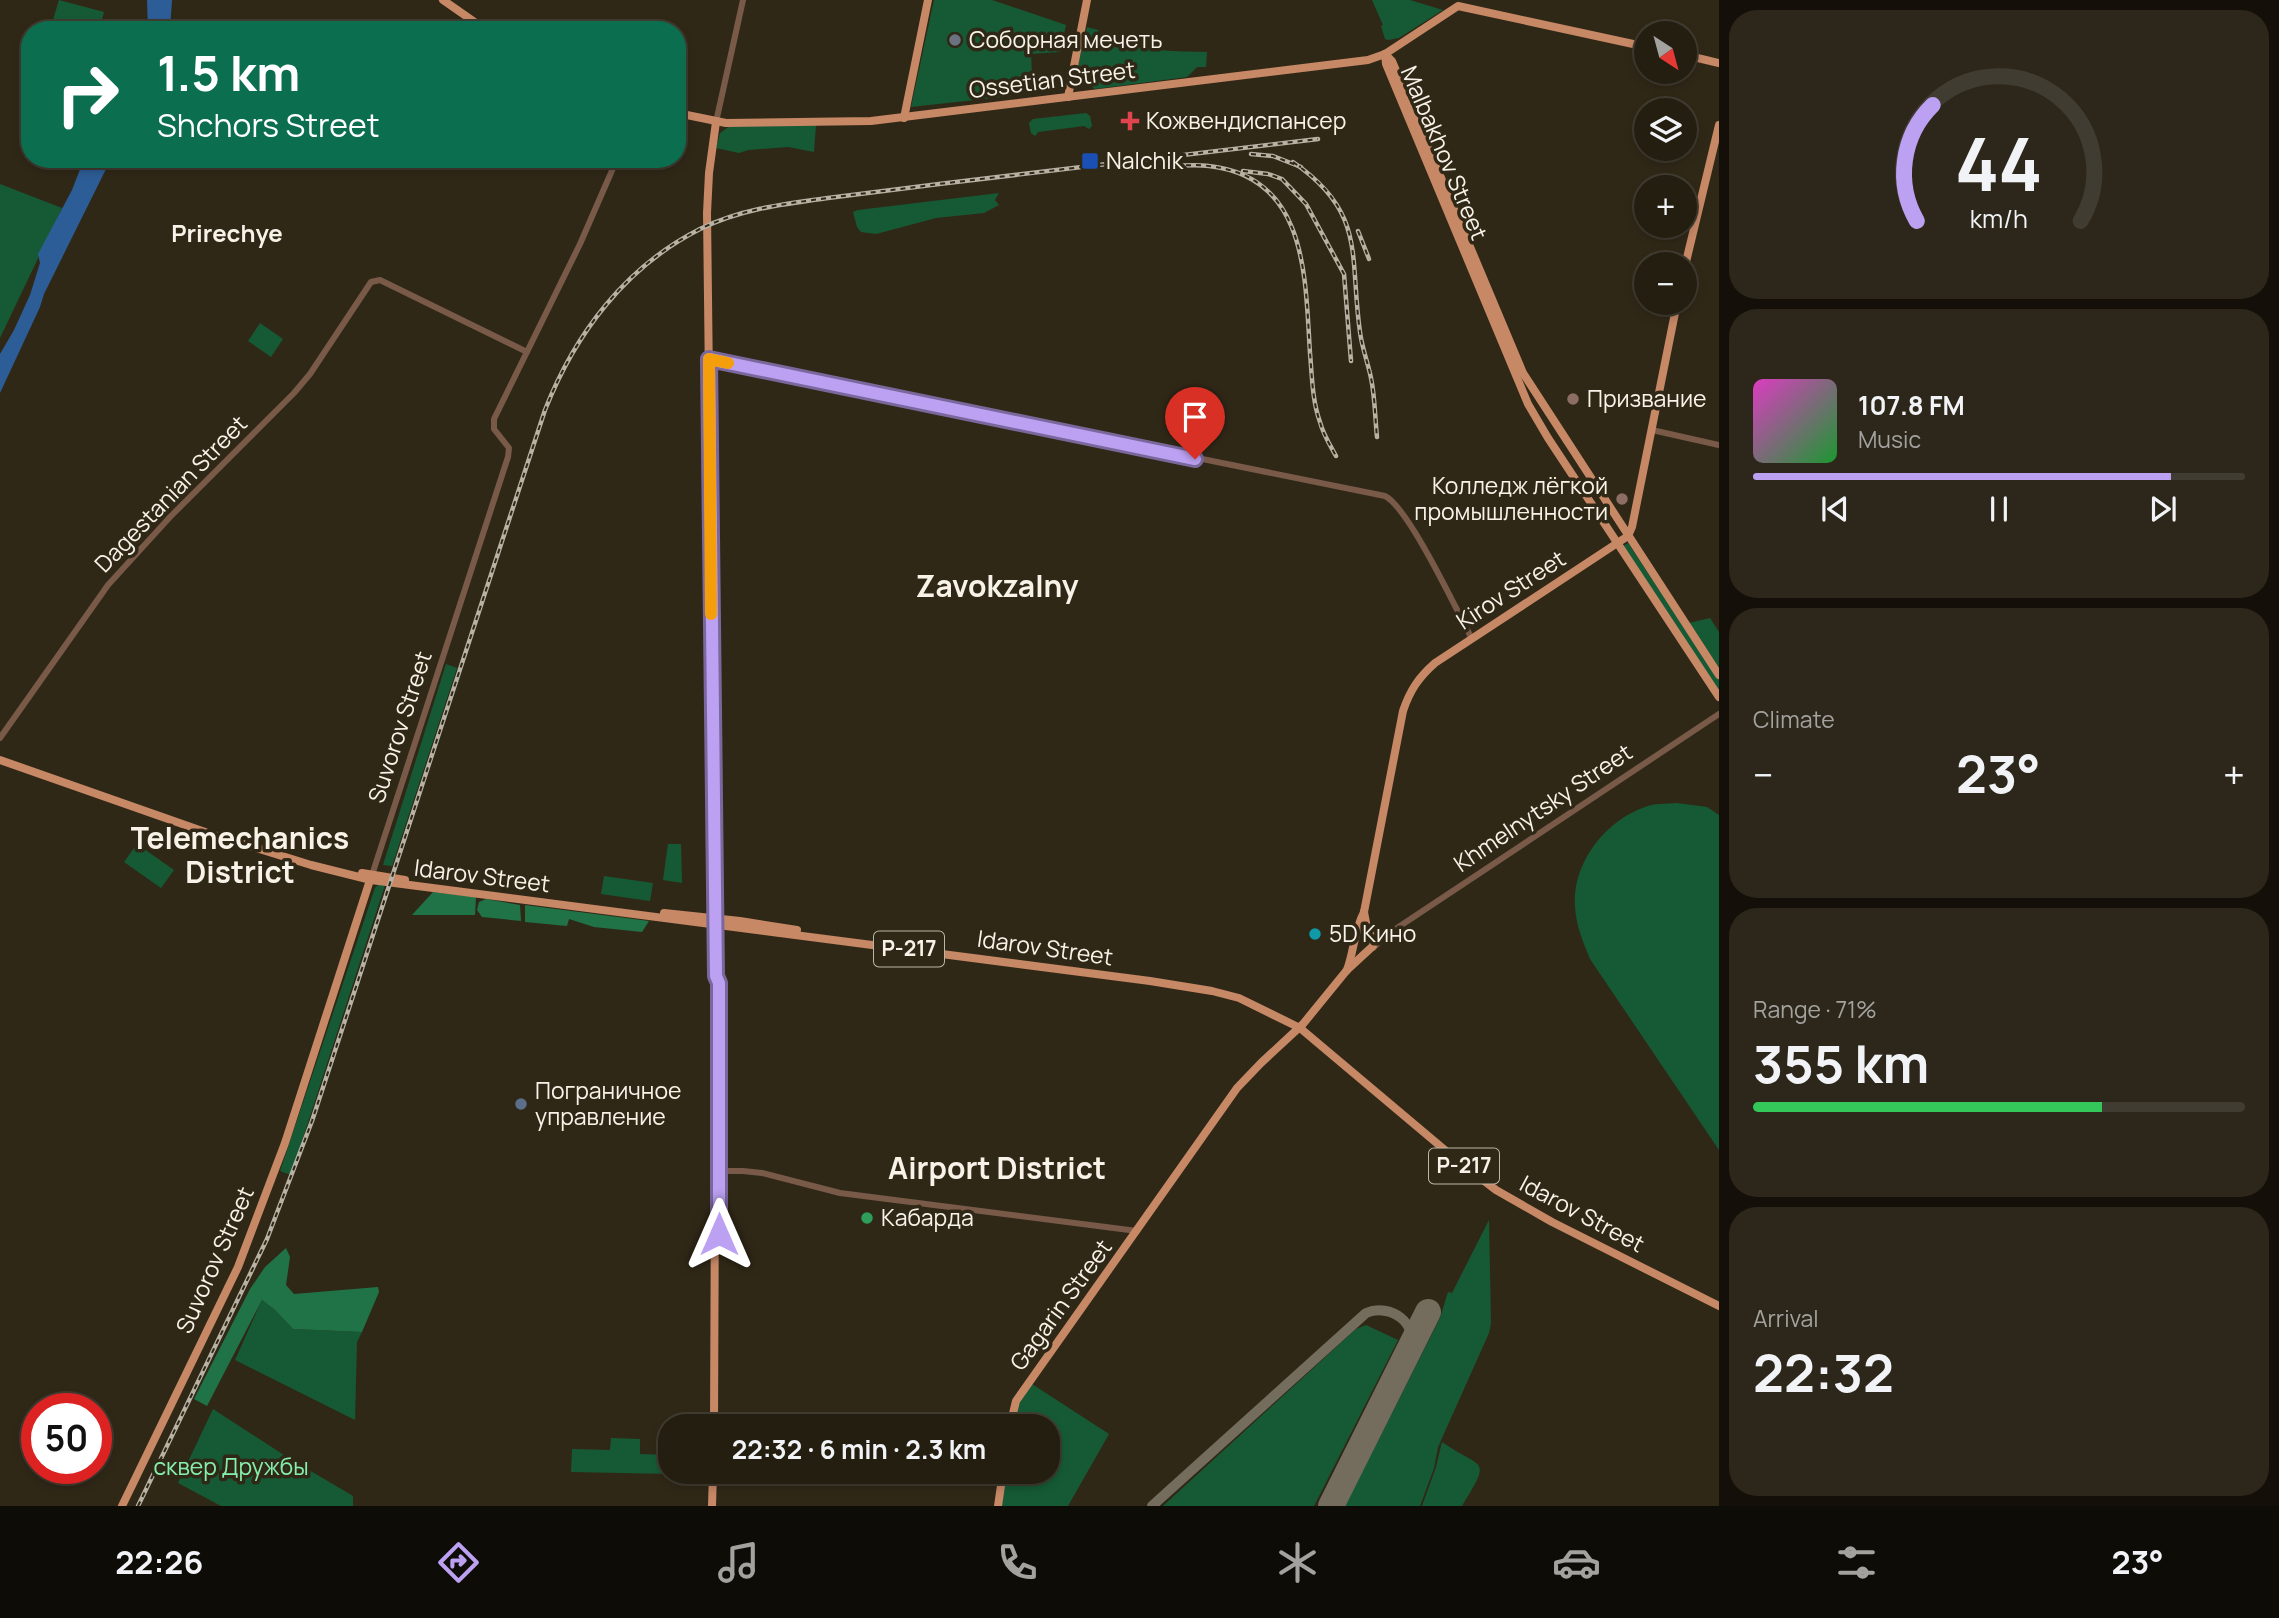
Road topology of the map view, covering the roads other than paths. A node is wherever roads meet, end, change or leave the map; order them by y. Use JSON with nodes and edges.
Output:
{"nodes":[{"id":1,"x":443,"y":0,"type":"edge"},
{"id":2,"x":743,"y":0,"type":"edge"},
{"id":3,"x":928,"y":0,"type":"edge"},
{"id":4,"x":1087,"y":0,"type":"edge"},
{"id":5,"x":472,"y":21,"type":"edge"},
{"id":6,"x":1634,"y":44,"type":"edge"},
{"id":7,"x":1385,"y":54,"type":"junction"},
{"id":8,"x":1698,"y":58,"type":"edge"},
{"id":9,"x":1719,"y":63,"type":"edge"},
{"id":10,"x":1068,"y":97,"type":"junction"},
{"id":11,"x":686,"y":115,"type":"edge"},
{"id":12,"x":904,"y":118,"type":"junction"},
{"id":13,"x":716,"y":122,"type":"junction"},
{"id":14,"x":1719,"y":125,"type":"edge"},
{"id":15,"x":613,"y":168,"type":"edge"},
{"id":16,"x":1688,"y":252,"type":"edge"},
{"id":17,"x":1675,"y":315,"type":"edge"},
{"id":18,"x":527,"y":352,"type":"junction"},
{"id":19,"x":709,"y":359,"type":"junction"},
{"id":20,"x":1652,"y":430,"type":"junction"},
{"id":21,"x":1719,"y":445,"type":"edge"},
{"id":22,"x":1628,"y":536,"type":"junction"},
{"id":23,"x":1617,"y":543,"type":"junction"},
{"id":24,"x":1472,"y":639,"type":"junction"},
{"id":25,"x":1719,"y":675,"type":"edge"},
{"id":26,"x":1719,"y":698,"type":"edge"},
{"id":27,"x":1719,"y":714,"type":"edge"},
{"id":28,"x":0,"y":738,"type":"edge"},
{"id":29,"x":0,"y":758,"type":"edge"},
{"id":30,"x":372,"y":877,"type":"junction"},
{"id":31,"x":1364,"y":912,"type":"junction"},
{"id":32,"x":715,"y":922,"type":"junction"},
{"id":33,"x":1370,"y":933,"type":"junction"},
{"id":34,"x":1388,"y":934,"type":"junction"},
{"id":35,"x":1354,"y":940,"type":"junction"},
{"id":36,"x":1369,"y":950,"type":"junction"},
{"id":37,"x":1346,"y":970,"type":"junction"},
{"id":38,"x":1302,"y":1026,"type":"junction"},
{"id":39,"x":718,"y":1171,"type":"junction"},
{"id":40,"x":1137,"y":1231,"type":"junction"},
{"id":41,"x":1719,"y":1300,"type":"edge"},
{"id":42,"x":1719,"y":1306,"type":"edge"},
{"id":43,"x":716,"y":1414,"type":"edge"},
{"id":44,"x":1013,"y":1414,"type":"edge"},
{"id":45,"x":714,"y":1484,"type":"edge"},
{"id":46,"x":716,"y":1484,"type":"edge"},
{"id":47,"x":1001,"y":1484,"type":"edge"},
{"id":48,"x":122,"y":1506,"type":"edge"},
{"id":49,"x":712,"y":1506,"type":"edge"},
{"id":50,"x":718,"y":1506,"type":"edge"},
{"id":51,"x":998,"y":1506,"type":"edge"}],
"edges":[{"from":1,"to":5,"type":"main road"},
{"from":2,"to":13,"type":"street"},
{"from":3,"to":12,"type":"main road"},
{"from":4,"to":10,"type":"main road"},
{"from":6,"to":7,"type":"main road","name":"Ossetian Street"},
{"from":7,"to":10,"type":"main road","name":"Ossetian Street"},
{"from":7,"to":22,"type":"main road","name":"Malbakhov Street"},
{"from":7,"to":23,"type":"main road","name":"Malbakhov Street"},
{"from":8,"to":9,"type":"main road"},
{"from":10,"to":12,"type":"main road","name":"Ossetian Street"},
{"from":11,"to":13,"type":"main road","name":"Ossetian Street"},
{"from":12,"to":13,"type":"main road","name":"Ossetian Street"},
{"from":13,"to":19,"type":"main road"},
{"from":14,"to":16,"type":"main road"},
{"from":15,"to":18,"type":"street","name":"Suvorov Street"},
{"from":17,"to":20,"type":"main road"},
{"from":18,"to":28,"type":"street","name":"Dagestanian Street"},
{"from":18,"to":30,"type":"street","name":"Suvorov Street"},
{"from":19,"to":24,"type":"street"},
{"from":19,"to":32,"type":"main road"},
{"from":20,"to":21,"type":"street"},
{"from":20,"to":22,"type":"main road"},
{"from":22,"to":23,"type":"main road","name":"Kirov Street"},
{"from":22,"to":25,"type":"main road","name":"Malbakhov Street"},
{"from":23,"to":24,"type":"main road","name":"Kirov Street"},
{"from":23,"to":26,"type":"main road","name":"Malbakhov Street"},
{"from":24,"to":31,"type":"main road","name":"Kirov Street"},
{"from":27,"to":34,"type":"street","name":"Khmelnytsky Street"},
{"from":29,"to":30,"type":"main road","name":"Idarov Street","number":"Р-217"},
{"from":30,"to":32,"type":"main road","name":"Idarov Street","number":"Р-217"},
{"from":30,"to":48,"type":"main road","name":"Suvorov Street"},
{"from":31,"to":33,"type":"main road"},
{"from":31,"to":35,"type":"main road"},
{"from":32,"to":38,"type":"main road","name":"Idarov Street","number":"Р-217"},
{"from":32,"to":38,"type":"main road","name":"Idarov Street","number":"Р-217"},
{"from":32,"to":39,"type":"main road"},
{"from":33,"to":34,"type":"street"},
{"from":33,"to":35,"type":"main road"},
{"from":33,"to":36,"type":"main road"},
{"from":34,"to":36,"type":"street","name":"Khmelnytsky Street"},
{"from":35,"to":36,"type":"main road"},
{"from":35,"to":37,"type":"main road"},
{"from":36,"to":37,"type":"main road"},
{"from":37,"to":38,"type":"main road"},
{"from":38,"to":40,"type":"main road","name":"Gagarin Street"},
{"from":38,"to":41,"type":"main road","name":"Idarov Street","number":"Р-217"},
{"from":38,"to":42,"type":"main road","name":"Idarov Street","number":"Р-217"},
{"from":39,"to":40,"type":"street"},
{"from":39,"to":43,"type":"main road"},
{"from":40,"to":44,"type":"main road","name":"Gagarin Street"},
{"from":45,"to":49,"type":"main road"},
{"from":46,"to":50,"type":"main road"},
{"from":47,"to":51,"type":"main road"}]}
